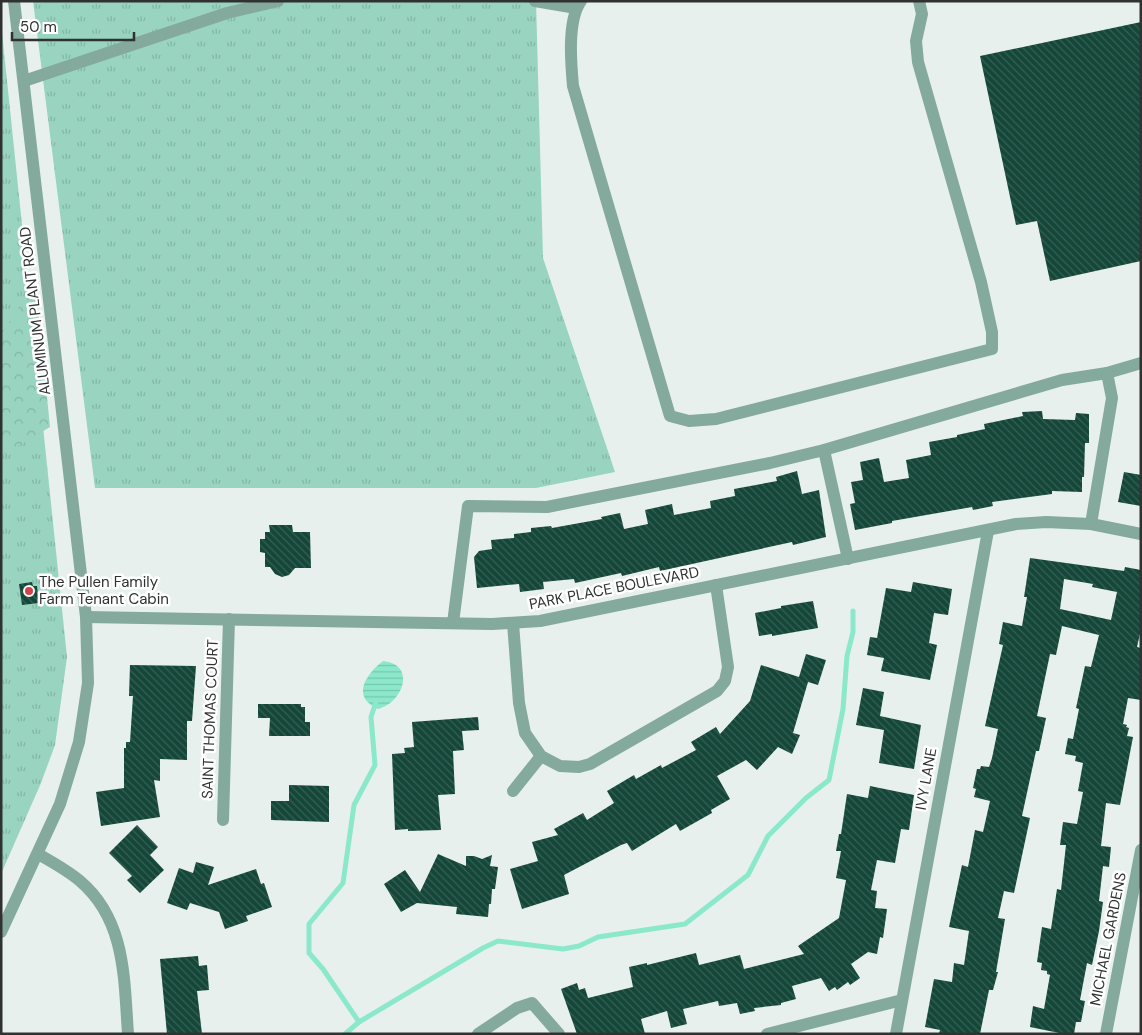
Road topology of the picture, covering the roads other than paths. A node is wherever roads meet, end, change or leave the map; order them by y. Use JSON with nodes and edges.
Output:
{"nodes":[{"id":1,"x":14,"y":1,"type":"edge"},
{"id":2,"x":278,"y":1,"type":"edge"},
{"id":3,"x":535,"y":1,"type":"edge"},
{"id":4,"x":920,"y":1,"type":"edge"},
{"id":5,"x":578,"y":5,"type":"edge"},
{"id":6,"x":24,"y":81,"type":"junction"},
{"id":7,"x":1141,"y":363,"type":"edge"},
{"id":8,"x":1106,"y":373,"type":"junction"},
{"id":9,"x":824,"y":450,"type":"junction"},
{"id":10,"x":1091,"y":524,"type":"junction"},
{"id":11,"x":988,"y":531,"type":"junction"},
{"id":12,"x":1141,"y":534,"type":"edge"},
{"id":13,"x":848,"y":559,"type":"junction"},
{"id":14,"x":716,"y":585,"type":"junction"},
{"id":15,"x":86,"y":617,"type":"junction"},
{"id":16,"x":229,"y":620,"type":"junction"},
{"id":17,"x":513,"y":622,"type":"junction"},
{"id":18,"x":453,"y":623,"type":"junction"},
{"id":19,"x":541,"y":756,"type":"junction"},
{"id":20,"x":513,"y":791,"type":"dead end"},
{"id":21,"x":223,"y":820,"type":"dead end"},
{"id":22,"x":1141,"y":850,"type":"edge"},
{"id":23,"x":38,"y":854,"type":"junction"},
{"id":24,"x":1,"y":932,"type":"edge"},
{"id":25,"x":902,"y":1000,"type":"junction"},
{"id":26,"x":128,"y":1034,"type":"edge"},
{"id":27,"x":478,"y":1034,"type":"edge"},
{"id":28,"x":559,"y":1034,"type":"edge"},
{"id":29,"x":767,"y":1034,"type":"edge"},
{"id":30,"x":896,"y":1034,"type":"edge"},
{"id":31,"x":1106,"y":1034,"type":"edge"}],
"edges":[{"from":1,"to":6,"type":"street","name":"ALUMINUM PLANT ROAD"},
{"from":2,"to":6,"type":"street"},
{"from":3,"to":5,"type":"street"},
{"from":4,"to":5,"type":"street"},
{"from":6,"to":15,"type":"street","name":"ALUMINUM PLANT ROAD"},
{"from":7,"to":8,"type":"street"},
{"from":8,"to":9,"type":"street"},
{"from":8,"to":10,"type":"street"},
{"from":9,"to":13,"type":"street"},
{"from":9,"to":18,"type":"street"},
{"from":10,"to":11,"type":"street","name":"PARK PLACE BOULEVARD"},
{"from":10,"to":12,"type":"street","name":"PARK PLACE BOULEVARD"},
{"from":11,"to":13,"type":"street","name":"PARK PLACE BOULEVARD"},
{"from":11,"to":25,"type":"street","name":"IVY LANE"},
{"from":13,"to":14,"type":"street","name":"PARK PLACE BOULEVARD"},
{"from":14,"to":17,"type":"street","name":"PARK PLACE BOULEVARD"},
{"from":14,"to":19,"type":"street"},
{"from":15,"to":16,"type":"street","name":"PARK PLACE BOULEVARD"},
{"from":15,"to":23,"type":"street","name":"ALUMINUM PLANT ROAD"},
{"from":16,"to":18,"type":"street","name":"PARK PLACE BOULEVARD"},
{"from":16,"to":21,"type":"street","name":"SAINT THOMAS COURT"},
{"from":17,"to":18,"type":"street","name":"PARK PLACE BOULEVARD"},
{"from":17,"to":19,"type":"street"},
{"from":19,"to":20,"type":"street"},
{"from":22,"to":31,"type":"street","name":"MICHAEL GARDENS"},
{"from":23,"to":24,"type":"street","name":"ALUMINUM PLANT ROAD"},
{"from":23,"to":26,"type":"street"},
{"from":25,"to":29,"type":"street"},
{"from":25,"to":30,"type":"street","name":"IVY LANE"},
{"from":27,"to":28,"type":"street"}]}
